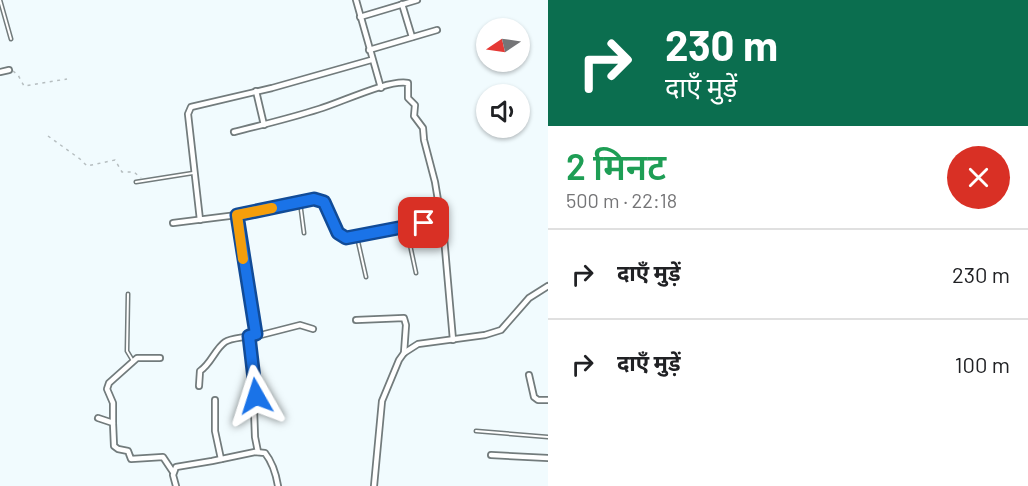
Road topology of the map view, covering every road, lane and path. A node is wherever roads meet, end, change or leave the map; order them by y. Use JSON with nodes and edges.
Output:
{"nodes":[{"id":1,"x":0,"y":0,"type":"edge"},
{"id":2,"x":356,"y":0,"type":"edge"},
{"id":3,"x":417,"y":0,"type":"edge"},
{"id":4,"x":402,"y":4,"type":"junction"},
{"id":5,"x":360,"y":17,"type":"junction"},
{"id":6,"x":437,"y":30,"type":"dead end"},
{"id":7,"x":412,"y":37,"type":"junction"},
{"id":8,"x":11,"y":39,"type":"dead end"},
{"id":9,"x":369,"y":50,"type":"junction"},
{"id":10,"x":372,"y":60,"type":"junction"},
{"id":11,"x":9,"y":70,"type":"joint"},
{"id":12,"x":0,"y":72,"type":"edge"},
{"id":13,"x":67,"y":79,"type":"dead end"},
{"id":14,"x":381,"y":88,"type":"junction"},
{"id":15,"x":256,"y":91,"type":"junction"},
{"id":16,"x":264,"y":124,"type":"junction"},
{"id":17,"x":234,"y":132,"type":"dead end"},
{"id":18,"x":48,"y":136,"type":"dead end"},
{"id":19,"x":196,"y":172,"type":"junction"},
{"id":20,"x":144,"y":181,"type":"junction"},
{"id":21,"x":136,"y":182,"type":"dead end"},
{"id":22,"x":300,"y":202,"type":"junction"},
{"id":23,"x":237,"y":215,"type":"junction"},
{"id":24,"x":441,"y":219,"type":"junction"},
{"id":25,"x":200,"y":220,"type":"junction"},
{"id":26,"x":173,"y":223,"type":"dead end"},
{"id":27,"x":406,"y":226,"type":"junction"},
{"id":28,"x":304,"y":233,"type":"dead end"},
{"id":29,"x":357,"y":237,"type":"junction"},
{"id":30,"x":416,"y":273,"type":"dead end"},
{"id":31,"x":366,"y":277,"type":"dead end"},
{"id":32,"x":548,"y":286,"type":"edge"},
{"id":33,"x":128,"y":294,"type":"dead end"},
{"id":34,"x":356,"y":320,"type":"dead end"},
{"id":35,"x":313,"y":329,"type":"dead end"},
{"id":36,"x":256,"y":334,"type":"junction"},
{"id":37,"x":249,"y":336,"type":"junction"},
{"id":38,"x":453,"y":340,"type":"junction"},
{"id":39,"x":404,"y":353,"type":"junction"},
{"id":40,"x":160,"y":358,"type":"dead end"},
{"id":41,"x":133,"y":361,"type":"junction"},
{"id":42,"x":529,"y":375,"type":"dead end"},
{"id":43,"x":199,"y":386,"type":"dead end"},
{"id":44,"x":256,"y":396,"type":"dead end"},
{"id":45,"x":215,"y":400,"type":"dead end"},
{"id":46,"x":548,"y":400,"type":"edge"},
{"id":47,"x":254,"y":409,"type":"dead end"},
{"id":48,"x":98,"y":418,"type":"dead end"},
{"id":49,"x":113,"y":423,"type":"junction"},
{"id":50,"x":476,"y":431,"type":"dead end"},
{"id":51,"x":548,"y":437,"type":"edge"},
{"id":52,"x":258,"y":452,"type":"junction"},
{"id":53,"x":491,"y":454,"type":"dead end"},
{"id":54,"x":548,"y":458,"type":"edge"},
{"id":55,"x":221,"y":459,"type":"junction"},
{"id":56,"x":173,"y":472,"type":"junction"},
{"id":57,"x":176,"y":486,"type":"edge"},
{"id":58,"x":278,"y":486,"type":"edge"},
{"id":59,"x":374,"y":486,"type":"edge"}],
"edges":[{"from":1,"to":8,"type":"lane"},
{"from":2,"to":5,"type":"street"},
{"from":3,"to":4,"type":"street"},
{"from":4,"to":5,"type":"street"},
{"from":4,"to":7,"type":"street"},
{"from":5,"to":9,"type":"street"},
{"from":6,"to":7,"type":"street"},
{"from":7,"to":9,"type":"street"},
{"from":9,"to":10,"type":"street"},
{"from":10,"to":14,"type":"street"},
{"from":10,"to":15,"type":"street"},
{"from":11,"to":12,"type":"street"},
{"from":11,"to":13,"type":"path"},
{"from":14,"to":16,"type":"street"},
{"from":14,"to":24,"type":"street"},
{"from":15,"to":16,"type":"street"},
{"from":15,"to":19,"type":"street"},
{"from":16,"to":17,"type":"street"},
{"from":18,"to":20,"type":"path"},
{"from":19,"to":20,"type":"lane"},
{"from":19,"to":25,"type":"street"},
{"from":20,"to":21,"type":"lane"},
{"from":22,"to":23,"type":"street"},
{"from":22,"to":28,"type":"lane"},
{"from":22,"to":29,"type":"street"},
{"from":23,"to":25,"type":"street"},
{"from":23,"to":36,"type":"street"},
{"from":24,"to":27,"type":"street"},
{"from":24,"to":38,"type":"street"},
{"from":25,"to":26,"type":"street"},
{"from":27,"to":29,"type":"street"},
{"from":27,"to":30,"type":"lane"},
{"from":29,"to":31,"type":"lane"},
{"from":32,"to":38,"type":"street"},
{"from":33,"to":41,"type":"lane"},
{"from":34,"to":39,"type":"street"},
{"from":35,"to":36,"type":"street"},
{"from":36,"to":37,"type":"street"},
{"from":37,"to":43,"type":"street"},
{"from":37,"to":44,"type":"street"},
{"from":38,"to":39,"type":"street"},
{"from":39,"to":59,"type":"street"},
{"from":40,"to":41,"type":"street"},
{"from":41,"to":49,"type":"street"},
{"from":42,"to":46,"type":"street"},
{"from":45,"to":55,"type":"street"},
{"from":47,"to":52,"type":"street"},
{"from":48,"to":49,"type":"street"},
{"from":49,"to":56,"type":"street"},
{"from":50,"to":51,"type":"lane"},
{"from":52,"to":55,"type":"street"},
{"from":52,"to":58,"type":"street"},
{"from":53,"to":54,"type":"street"},
{"from":55,"to":56,"type":"street"},
{"from":56,"to":57,"type":"street"}]}
